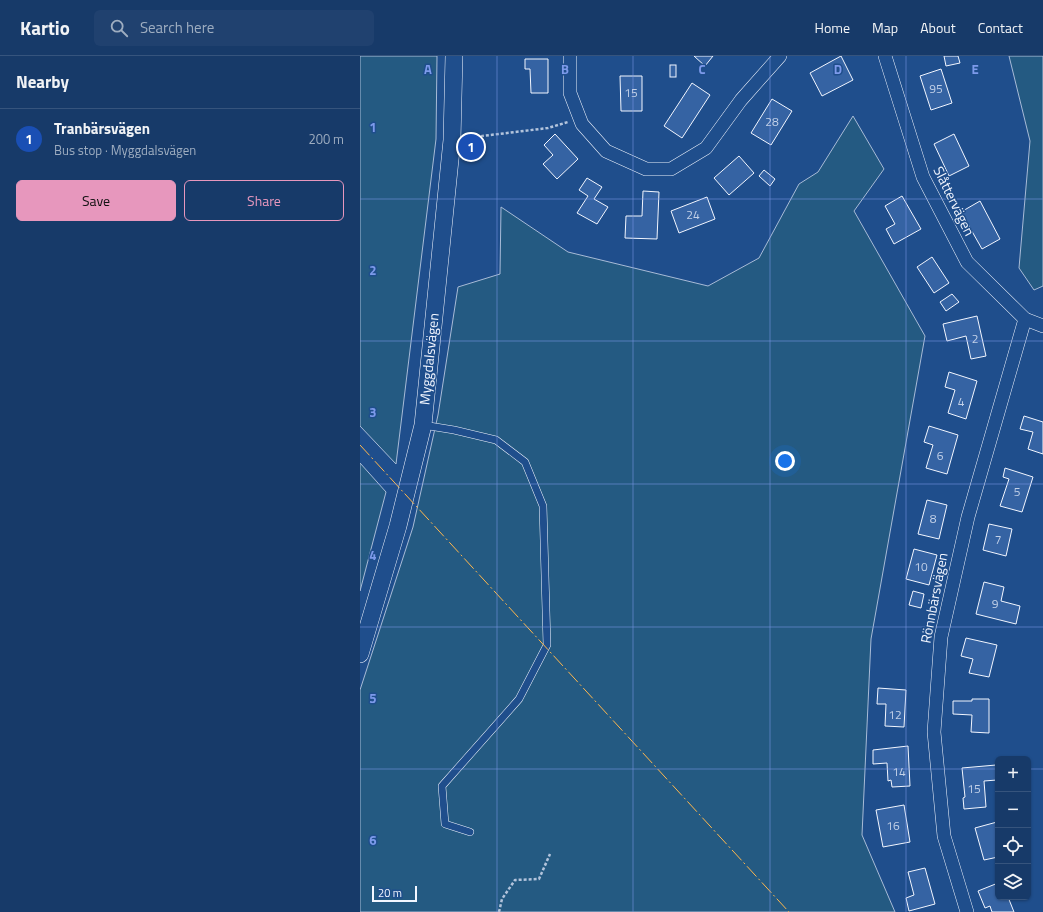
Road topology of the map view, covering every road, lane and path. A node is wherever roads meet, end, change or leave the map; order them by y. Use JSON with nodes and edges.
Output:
{"nodes":[{"id":1,"x":454,"y":56,"type":"edge"},
{"id":2,"x":570,"y":56,"type":"edge"},
{"id":3,"x":780,"y":56,"type":"edge"},
{"id":4,"x":885,"y":56,"type":"edge"},
{"id":5,"x":578,"y":115,"type":"junction"},
{"id":6,"x":452,"y":140,"type":"junction"},
{"id":7,"x":1025,"y":319,"type":"junction"},
{"id":8,"x":1043,"y":326,"type":"edge"},
{"id":9,"x":423,"y":425,"type":"junction"},
{"id":10,"x":360,"y":654,"type":"edge"},
{"id":11,"x":470,"y":832,"type":"dead end"},
{"id":12,"x":550,"y":854,"type":"dead end"},
{"id":13,"x":500,"y":912,"type":"edge"},
{"id":14,"x":967,"y":912,"type":"edge"}],
"edges":[{"from":1,"to":6,"type":"street","name":"Myggdalsvägen"},
{"from":2,"to":5,"type":"street"},
{"from":3,"to":5,"type":"street"},
{"from":4,"to":7,"type":"street","name":"Slåttervägen"},
{"from":5,"to":6,"type":"path"},
{"from":6,"to":9,"type":"street","name":"Myggdalsvägen"},
{"from":7,"to":8,"type":"street","name":"Slåttervägen"},
{"from":7,"to":14,"type":"street","name":"Rönnbärsvägen"},
{"from":9,"to":10,"type":"street","name":"Myggdalsvägen"},
{"from":9,"to":11,"type":"lane"},
{"from":12,"to":13,"type":"path"}]}
